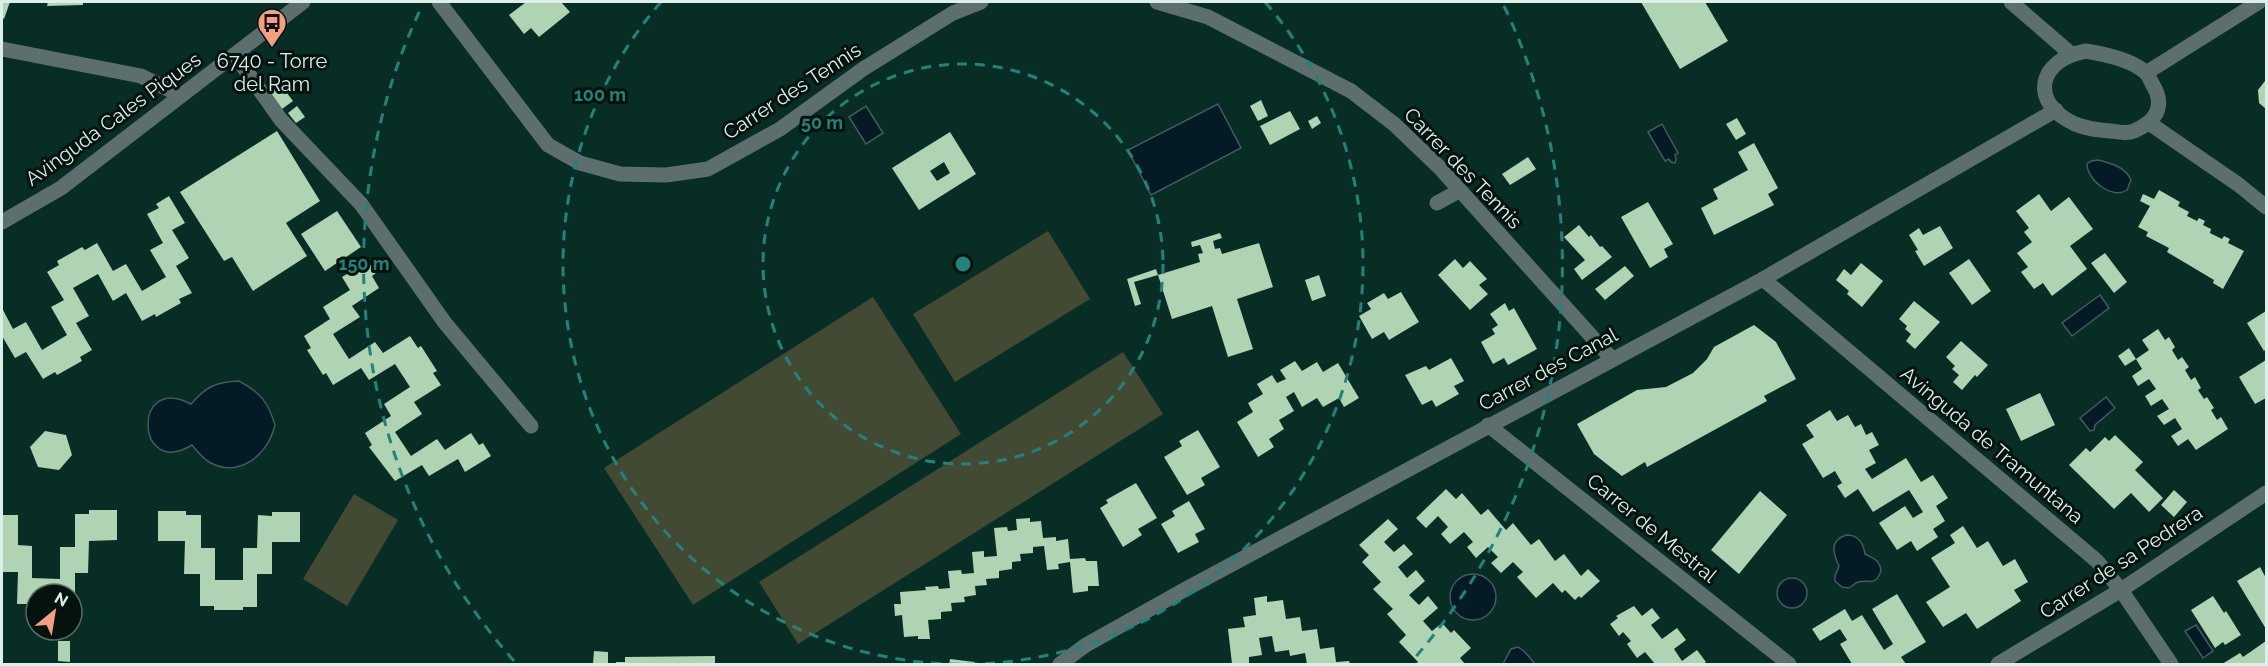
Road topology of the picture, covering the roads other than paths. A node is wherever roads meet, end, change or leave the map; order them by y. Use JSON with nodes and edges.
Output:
{"nodes":[{"id":1,"x":303,"y":2,"type":"edge"},
{"id":2,"x":439,"y":2,"type":"edge"},
{"id":3,"x":981,"y":2,"type":"edge"},
{"id":4,"x":1157,"y":2,"type":"edge"},
{"id":5,"x":2011,"y":2,"type":"edge"},
{"id":6,"x":2259,"y":2,"type":"edge"},
{"id":7,"x":2,"y":49,"type":"edge"},
{"id":8,"x":2071,"y":54,"type":"junction"},
{"id":9,"x":235,"y":55,"type":"junction"},
{"id":10,"x":2146,"y":73,"type":"junction"},
{"id":11,"x":180,"y":95,"type":"junction"},
{"id":12,"x":2056,"y":110,"type":"junction"},
{"id":13,"x":2149,"y":123,"type":"junction"},
{"id":14,"x":1459,"y":192,"type":"junction"},
{"id":15,"x":1437,"y":203,"type":"dead end"},
{"id":16,"x":2266,"y":207,"type":"edge"},
{"id":17,"x":2,"y":222,"type":"edge"},
{"id":18,"x":1762,"y":279,"type":"junction"},
{"id":19,"x":1612,"y":359,"type":"junction"},
{"id":20,"x":1488,"y":424,"type":"junction"},
{"id":21,"x":531,"y":426,"type":"dead end"},
{"id":22,"x":2266,"y":493,"type":"edge"},
{"id":23,"x":2121,"y":590,"type":"junction"},
{"id":24,"x":1060,"y":664,"type":"edge"},
{"id":25,"x":1790,"y":664,"type":"edge"},
{"id":26,"x":1998,"y":664,"type":"edge"},
{"id":27,"x":2171,"y":664,"type":"edge"}],
"edges":[{"from":1,"to":9,"type":"street","name":"Avinguda Cales Piques"},
{"from":2,"to":3,"type":"street","name":"Carrer des Tennis"},
{"from":4,"to":14,"type":"street","name":"Carrer des Tennis"},
{"from":5,"to":8,"type":"street"},
{"from":6,"to":10,"type":"street"},
{"from":7,"to":11,"type":"street"},
{"from":8,"to":10,"type":"street"},
{"from":8,"to":12,"type":"street"},
{"from":9,"to":11,"type":"street","name":"Avinguda Cales Piques"},
{"from":9,"to":21,"type":"street"},
{"from":10,"to":13,"type":"street"},
{"from":11,"to":17,"type":"street","name":"Avinguda Cales Piques"},
{"from":12,"to":13,"type":"street"},
{"from":12,"to":18,"type":"street","name":"Carrer des Canal"},
{"from":13,"to":16,"type":"street"},
{"from":14,"to":15,"type":"street"},
{"from":14,"to":19,"type":"street","name":"Carrer des Tennis"},
{"from":18,"to":19,"type":"street","name":"Carrer des Canal"},
{"from":18,"to":23,"type":"street","name":"Avinguda de Tramuntana"},
{"from":19,"to":20,"type":"street","name":"Carrer des Canal"},
{"from":20,"to":24,"type":"street","name":"Carrer des Canal"},
{"from":20,"to":25,"type":"street","name":"Carrer de Mestral"},
{"from":22,"to":23,"type":"street","name":"Carrer de sa Pedrera"},
{"from":23,"to":26,"type":"street","name":"Carrer de sa Pedrera"},
{"from":23,"to":27,"type":"street","name":"Avinguda de Tramuntana"}]}
